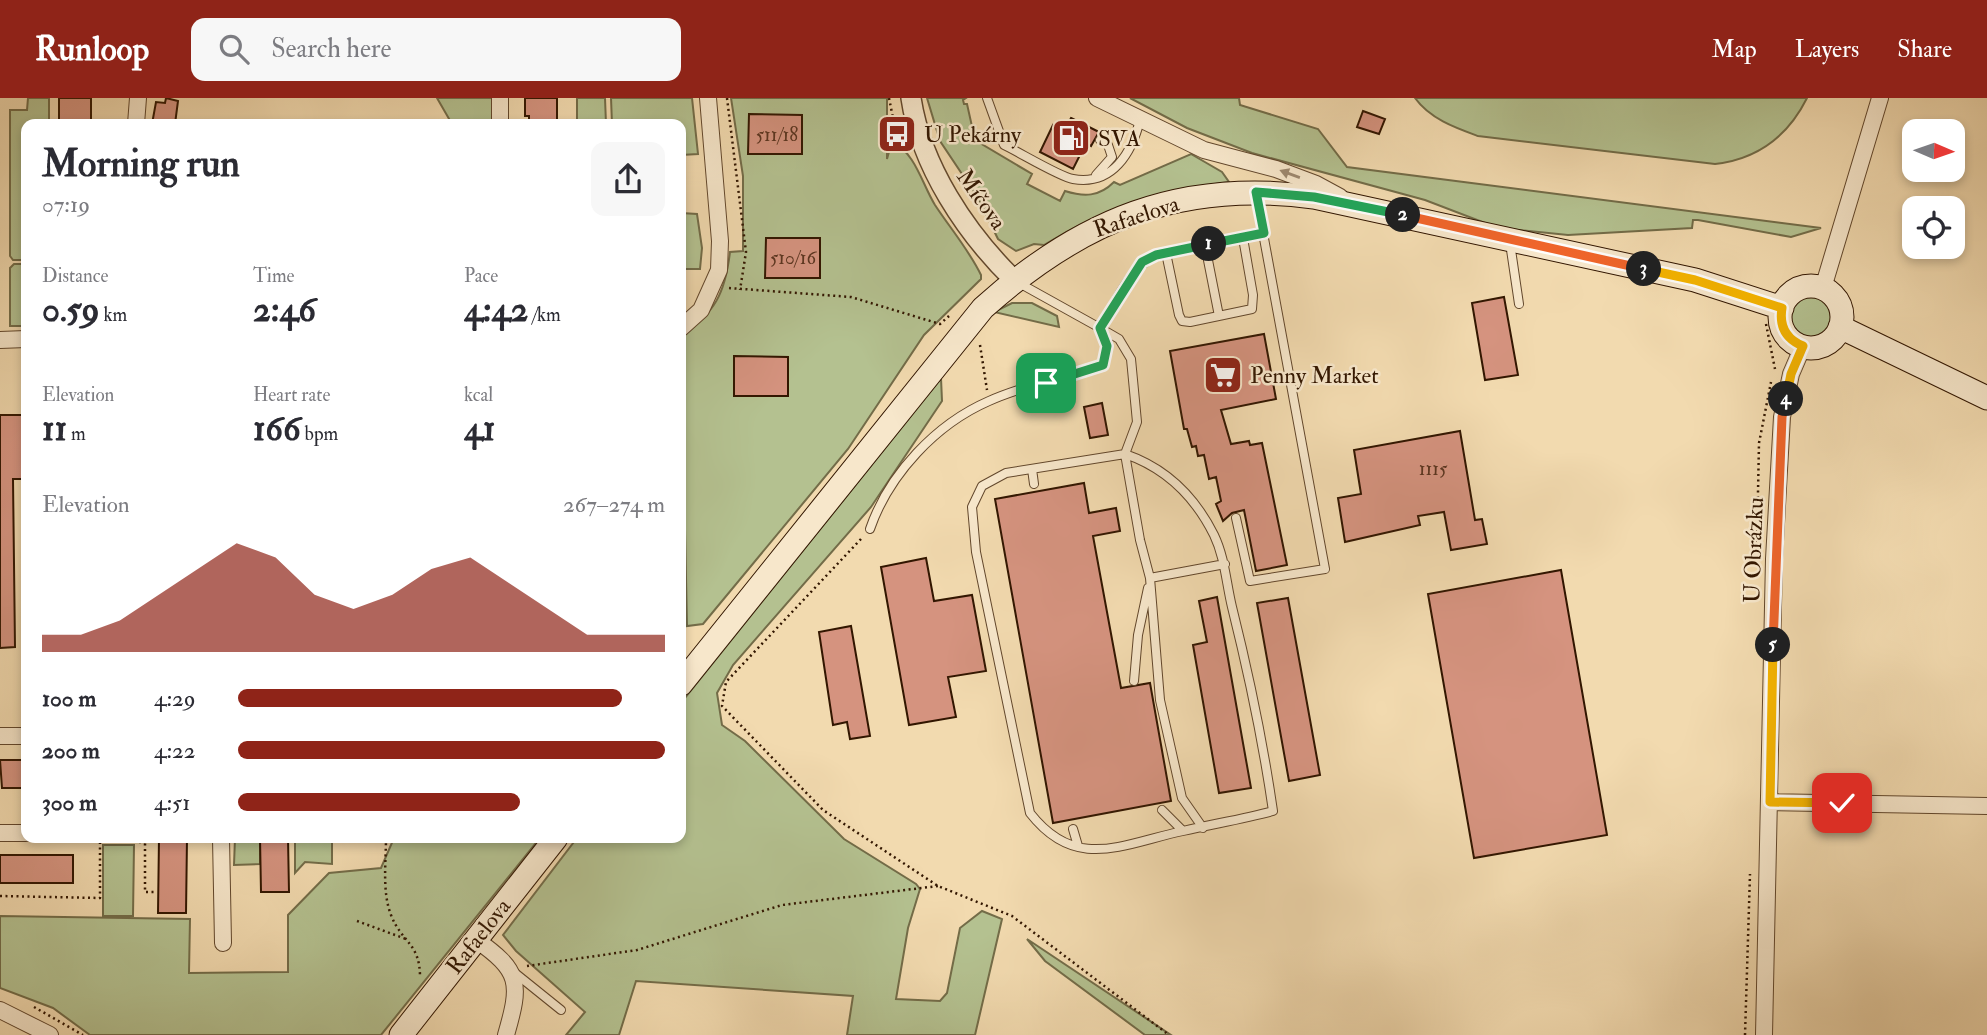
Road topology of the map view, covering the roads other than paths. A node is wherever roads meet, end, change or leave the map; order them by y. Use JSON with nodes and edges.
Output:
{"nodes":[{"id":1,"x":138,"y":98,"type":"edge"},
{"id":2,"x":500,"y":98,"type":"edge"},
{"id":3,"x":708,"y":98,"type":"edge"},
{"id":4,"x":911,"y":98,"type":"edge"},
{"id":5,"x":987,"y":98,"type":"edge"},
{"id":6,"x":1097,"y":98,"type":"edge"},
{"id":7,"x":1880,"y":98,"type":"edge"},
{"id":8,"x":136,"y":119,"type":"edge"},
{"id":9,"x":500,"y":119,"type":"edge"},
{"id":10,"x":1140,"y":120,"type":"junction"},
{"id":11,"x":1100,"y":139,"type":"dead end"},
{"id":12,"x":1094,"y":178,"type":"junction"},
{"id":13,"x":1256,"y":192,"type":"junction"},
{"id":14,"x":1351,"y":204,"type":"junction"},
{"id":15,"x":1264,"y":233,"type":"junction"},
{"id":16,"x":1243,"y":237,"type":"junction"},
{"id":17,"x":1510,"y":240,"type":"junction"},
{"id":18,"x":1205,"y":245,"type":"junction"},
{"id":19,"x":1166,"y":253,"type":"junction"},
{"id":20,"x":1014,"y":280,"type":"junction"},
{"id":21,"x":1823,"y":288,"type":"junction"},
{"id":22,"x":1519,"y":304,"type":"dead end"},
{"id":23,"x":1782,"y":308,"type":"junction"},
{"id":24,"x":1219,"y":316,"type":"junction"},
{"id":25,"x":686,"y":324,"type":"edge"},
{"id":26,"x":1840,"y":327,"type":"junction"},
{"id":27,"x":1100,"y":328,"type":"junction"},
{"id":28,"x":21,"y":339,"type":"edge"},
{"id":29,"x":0,"y":340,"type":"edge"},
{"id":30,"x":1803,"y":346,"type":"junction"},
{"id":31,"x":1987,"y":398,"type":"edge"},
{"id":32,"x":1125,"y":454,"type":"junction"},
{"id":33,"x":1032,"y":468,"type":"junction"},
{"id":34,"x":1034,"y":484,"type":"dead end"},
{"id":35,"x":1236,"y":518,"type":"dead end"},
{"id":36,"x":870,"y":529,"type":"road end"},
{"id":37,"x":1225,"y":564,"type":"junction"},
{"id":38,"x":1150,"y":579,"type":"junction"},
{"id":39,"x":686,"y":678,"type":"edge"},
{"id":40,"x":1134,"y":681,"type":"dead end"},
{"id":41,"x":0,"y":736,"type":"edge"},
{"id":42,"x":21,"y":736,"type":"edge"},
{"id":43,"x":1770,"y":802,"type":"junction"},
{"id":44,"x":1987,"y":806,"type":"edge"},
{"id":45,"x":1162,"y":810,"type":"dead end"},
{"id":46,"x":1203,"y":828,"type":"junction"},
{"id":47,"x":1073,"y":829,"type":"dead end"},
{"id":48,"x":1183,"y":831,"type":"junction"},
{"id":49,"x":0,"y":833,"type":"edge"},
{"id":50,"x":21,"y":835,"type":"edge"},
{"id":51,"x":222,"y":843,"type":"edge"},
{"id":52,"x":552,"y":843,"type":"edge"},
{"id":53,"x":1078,"y":846,"type":"junction"},
{"id":54,"x":475,"y":939,"type":"junction"},
{"id":55,"x":223,"y":943,"type":"dead end"},
{"id":56,"x":510,"y":969,"type":"junction"},
{"id":57,"x":0,"y":1010,"type":"edge"},
{"id":58,"x":561,"y":1010,"type":"dead end"},
{"id":59,"x":50,"y":1035,"type":"edge"},
{"id":60,"x":401,"y":1035,"type":"edge"},
{"id":61,"x":506,"y":1035,"type":"edge"},
{"id":62,"x":1764,"y":1035,"type":"edge"}],
"edges":[{"from":1,"to":8,"type":"street"},
{"from":2,"to":9,"type":"street"},
{"from":3,"to":25,"type":"street"},
{"from":4,"to":20,"type":"street","name":"Míčova"},
{"from":5,"to":12,"type":"lane"},
{"from":6,"to":10,"type":"street"},
{"from":7,"to":21,"type":"street"},
{"from":10,"to":12,"type":"lane"},
{"from":14,"to":10,"type":"street","one_way":true},
{"from":11,"to":12,"type":"lane"},
{"from":13,"to":14,"type":"main road","name":"Rafaelova"},
{"from":13,"to":15,"type":"lane"},
{"from":13,"to":20,"type":"main road","name":"Rafaelova"},
{"from":14,"to":17,"type":"main road","name":"Rafaelova"},
{"from":15,"to":16,"type":"lane"},
{"from":15,"to":35,"type":"lane"},
{"from":16,"to":18,"type":"lane"},
{"from":16,"to":24,"type":"lane"},
{"from":17,"to":22,"type":"lane"},
{"from":17,"to":23,"type":"main road","name":"Rafaelova"},
{"from":18,"to":19,"type":"lane"},
{"from":18,"to":24,"type":"lane"},
{"from":19,"to":24,"type":"lane"},
{"from":19,"to":27,"type":"lane"},
{"from":20,"to":27,"type":"lane"},
{"from":20,"to":39,"type":"main road","name":"Rafaelova"},
{"from":21,"to":23,"type":"main road"},
{"from":21,"to":26,"type":"main road"},
{"from":23,"to":30,"type":"main road"},
{"from":26,"to":30,"type":"main road"},
{"from":26,"to":31,"type":"main road"},
{"from":27,"to":32,"type":"lane"},
{"from":27,"to":36,"type":"lane"},
{"from":28,"to":29,"type":"street"},
{"from":30,"to":43,"type":"street","name":"U Obrázku"},
{"from":32,"to":33,"type":"lane"},
{"from":32,"to":37,"type":"lane"},
{"from":32,"to":38,"type":"lane"},
{"from":33,"to":34,"type":"lane"},
{"from":33,"to":53,"type":"lane"},
{"from":37,"to":38,"type":"lane"},
{"from":37,"to":46,"type":"lane"},
{"from":38,"to":40,"type":"lane"},
{"from":38,"to":46,"type":"lane"},
{"from":41,"to":42,"type":"street"},
{"from":43,"to":44,"type":"street"},
{"from":43,"to":62,"type":"street","name":"U Obrázku"},
{"from":45,"to":48,"type":"lane"},
{"from":46,"to":48,"type":"lane"},
{"from":47,"to":53,"type":"lane"},
{"from":48,"to":53,"type":"lane"},
{"from":49,"to":50,"type":"street"},
{"from":51,"to":55,"type":"street"},
{"from":52,"to":54,"type":"main road","name":"Rafaelova"},
{"from":54,"to":56,"type":"street"},
{"from":54,"to":60,"type":"main road","name":"Rafaelova"},
{"from":56,"to":58,"type":"lane"},
{"from":56,"to":61,"type":"street"},
{"from":57,"to":59,"type":"street"}]}
